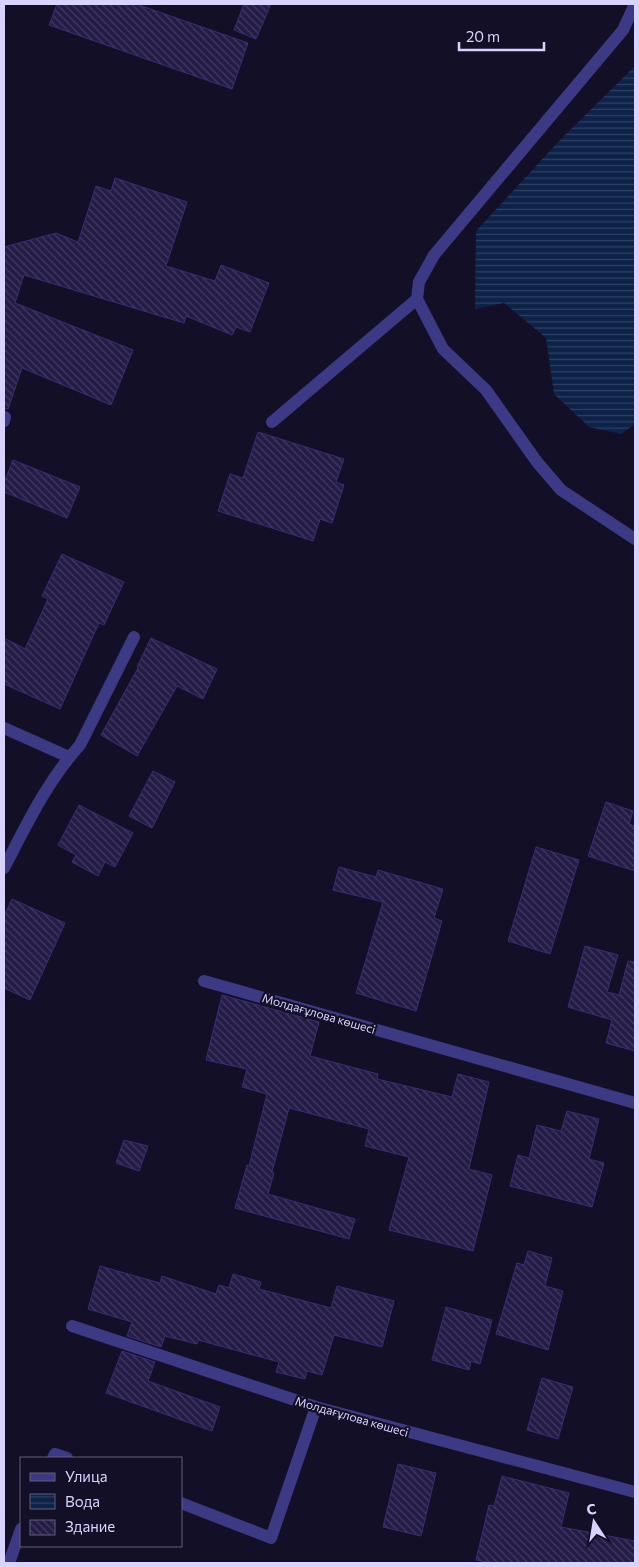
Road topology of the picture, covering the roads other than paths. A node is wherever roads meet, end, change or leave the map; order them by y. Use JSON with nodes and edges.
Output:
{"nodes":[{"id":1,"x":635,"y":4,"type":"edge"},
{"id":2,"x":417,"y":299,"type":"junction"},
{"id":3,"x":272,"y":422,"type":"dead end"},
{"id":4,"x":635,"y":538,"type":"edge"},
{"id":5,"x":134,"y":637,"type":"dead end"},
{"id":6,"x":4,"y":728,"type":"edge"},
{"id":7,"x":69,"y":757,"type":"junction"},
{"id":8,"x":4,"y":868,"type":"edge"},
{"id":9,"x":204,"y":981,"type":"dead end"},
{"id":10,"x":635,"y":1103,"type":"edge"},
{"id":11,"x":72,"y":1326,"type":"dead end"},
{"id":12,"x":316,"y":1407,"type":"junction"},
{"id":13,"x":54,"y":1457,"type":"edge"},
{"id":14,"x":64,"y":1457,"type":"edge"},
{"id":15,"x":635,"y":1492,"type":"edge"},
{"id":16,"x":182,"y":1503,"type":"edge"},
{"id":17,"x":20,"y":1533,"type":"edge"},
{"id":18,"x":9,"y":1563,"type":"edge"}],
"edges":[{"from":1,"to":2,"type":"street"},
{"from":2,"to":3,"type":"street"},
{"from":2,"to":4,"type":"street"},
{"from":5,"to":7,"type":"street"},
{"from":6,"to":7,"type":"street"},
{"from":7,"to":8,"type":"street"},
{"from":9,"to":10,"type":"street","name":"Молдағұлова көшесі"},
{"from":11,"to":12,"type":"street","name":"Молдағұлова көшесі"},
{"from":12,"to":15,"type":"street","name":"Молдағұлова көшесі"},
{"from":12,"to":16,"type":"street"},
{"from":13,"to":14,"type":"street"},
{"from":17,"to":18,"type":"street"}]}
